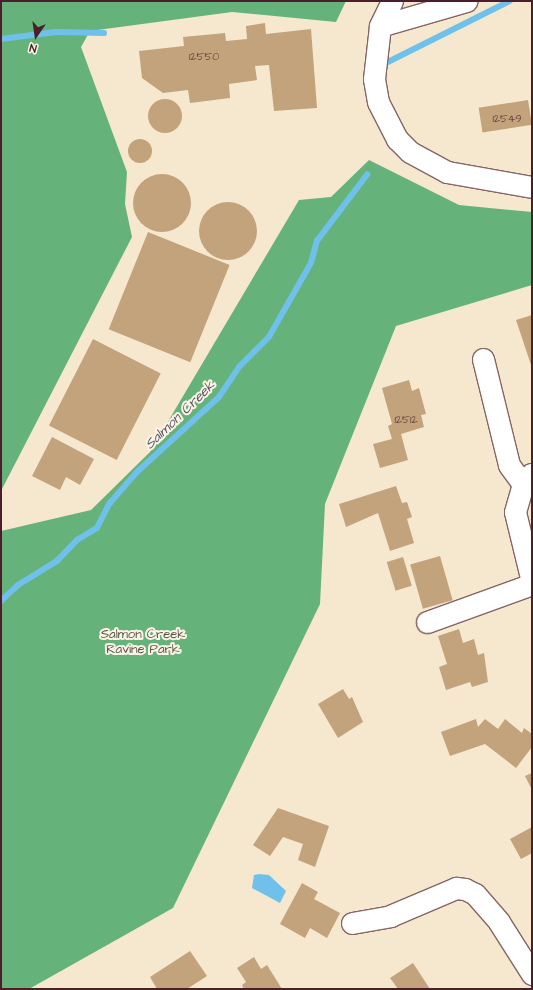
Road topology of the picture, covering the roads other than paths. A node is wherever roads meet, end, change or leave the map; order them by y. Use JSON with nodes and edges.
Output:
{"nodes":[{"id":1,"x":392,"y":1,"type":"edge"},
{"id":2,"x":466,"y":1,"type":"edge"},
{"id":3,"x":380,"y":26,"type":"junction"},
{"id":4,"x":532,"y":187,"type":"edge"},
{"id":5,"x":483,"y":360,"type":"dead end"},
{"id":6,"x":527,"y":479,"type":"edge"},
{"id":7,"x":526,"y":539,"type":"edge"},
{"id":8,"x":532,"y":583,"type":"edge"},
{"id":9,"x":427,"y":622,"type":"dead end"},
{"id":10,"x":352,"y":923,"type":"dead end"},
{"id":11,"x":532,"y":974,"type":"edge"}],
"edges":[{"from":1,"to":3,"type":"street"},
{"from":2,"to":3,"type":"street"},
{"from":3,"to":4,"type":"street"},
{"from":5,"to":6,"type":"street"},
{"from":6,"to":7,"type":"street"},
{"from":7,"to":8,"type":"street"},
{"from":8,"to":9,"type":"street"},
{"from":10,"to":11,"type":"street"}]}
